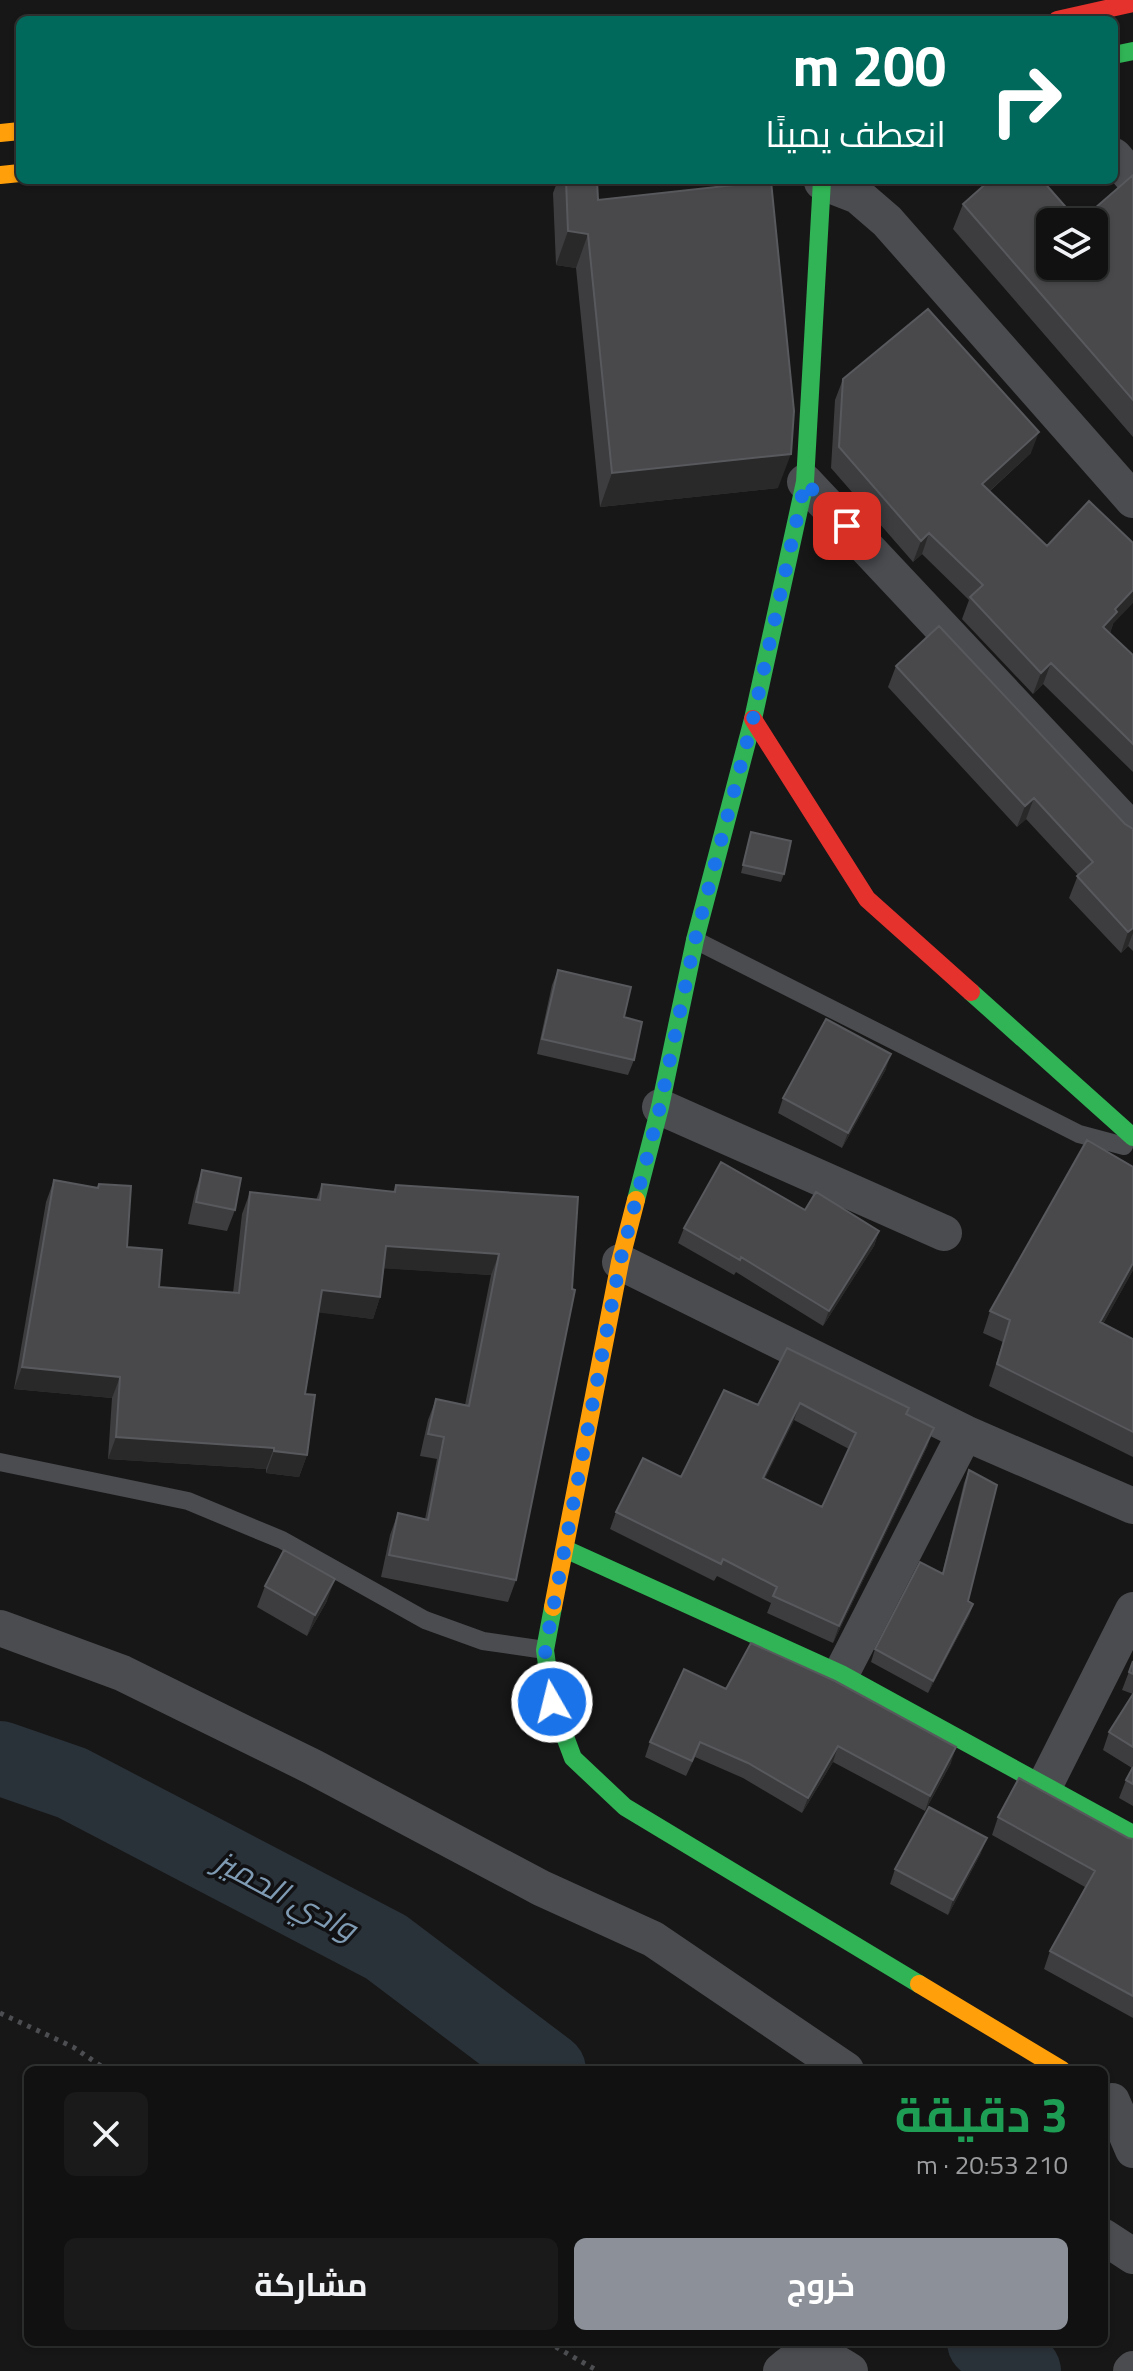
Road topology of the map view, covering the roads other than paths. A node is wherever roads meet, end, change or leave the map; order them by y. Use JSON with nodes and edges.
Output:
{"nodes":[{"id":1,"x":1133,"y":3,"type":"edge"},
{"id":2,"x":1075,"y":16,"type":"edge"},
{"id":3,"x":1118,"y":161,"type":"edge"},
{"id":4,"x":1133,"y":178,"type":"edge"},
{"id":5,"x":822,"y":184,"type":"edge"},
{"id":6,"x":829,"y":184,"type":"edge"},
{"id":7,"x":805,"y":482,"type":"junction"},
{"id":8,"x":1133,"y":500,"type":"edge"},
{"id":9,"x":753,"y":719,"type":"junction"},
{"id":10,"x":1133,"y":831,"type":"edge"},
{"id":11,"x":695,"y":940,"type":"junction"},
{"id":12,"x":660,"y":1107,"type":"junction"},
{"id":13,"x":1133,"y":1137,"type":"edge"},
{"id":14,"x":1133,"y":1148,"type":"edge"},
{"id":15,"x":944,"y":1233,"type":"dead end"},
{"id":16,"x":620,"y":1262,"type":"junction"},
{"id":17,"x":965,"y":1433,"type":"junction"},
{"id":18,"x":0,"y":1462,"type":"edge"},
{"id":19,"x":1133,"y":1506,"type":"edge"},
{"id":20,"x":565,"y":1549,"type":"junction"},
{"id":21,"x":1133,"y":1610,"type":"edge"},
{"id":22,"x":0,"y":1628,"type":"edge"},
{"id":23,"x":545,"y":1650,"type":"junction"},
{"id":24,"x":841,"y":1674,"type":"junction"},
{"id":25,"x":1044,"y":1787,"type":"junction"},
{"id":26,"x":1133,"y":1834,"type":"edge"},
{"id":27,"x":840,"y":2066,"type":"edge"},
{"id":28,"x":1055,"y":2066,"type":"edge"},
{"id":29,"x":1116,"y":2103,"type":"edge"},
{"id":30,"x":1133,"y":2150,"type":"edge"},
{"id":31,"x":1108,"y":2240,"type":"edge"},
{"id":32,"x":1133,"y":2256,"type":"edge"},
{"id":33,"x":781,"y":2371,"type":"edge"},
{"id":34,"x":850,"y":2371,"type":"edge"}],
"edges":[{"from":1,"to":2,"type":"street"},
{"from":3,"to":4,"type":"street"},
{"from":5,"to":7,"type":"street"},
{"from":6,"to":8,"type":"street"},
{"from":7,"to":9,"type":"street"},
{"from":7,"to":10,"type":"street"},
{"from":9,"to":11,"type":"street"},
{"from":9,"to":13,"type":"street"},
{"from":11,"to":12,"type":"street"},
{"from":11,"to":14,"type":"lane"},
{"from":12,"to":15,"type":"street"},
{"from":12,"to":16,"type":"street"},
{"from":16,"to":17,"type":"street"},
{"from":16,"to":20,"type":"street"},
{"from":17,"to":19,"type":"street"},
{"from":17,"to":24,"type":"street"},
{"from":18,"to":23,"type":"lane"},
{"from":20,"to":23,"type":"street"},
{"from":20,"to":24,"type":"street"},
{"from":21,"to":25,"type":"street"},
{"from":22,"to":27,"type":"street"},
{"from":23,"to":28,"type":"street"},
{"from":24,"to":25,"type":"street"},
{"from":25,"to":26,"type":"street"},
{"from":29,"to":30,"type":"street"},
{"from":31,"to":32,"type":"street"},
{"from":33,"to":34,"type":"street"}]}
